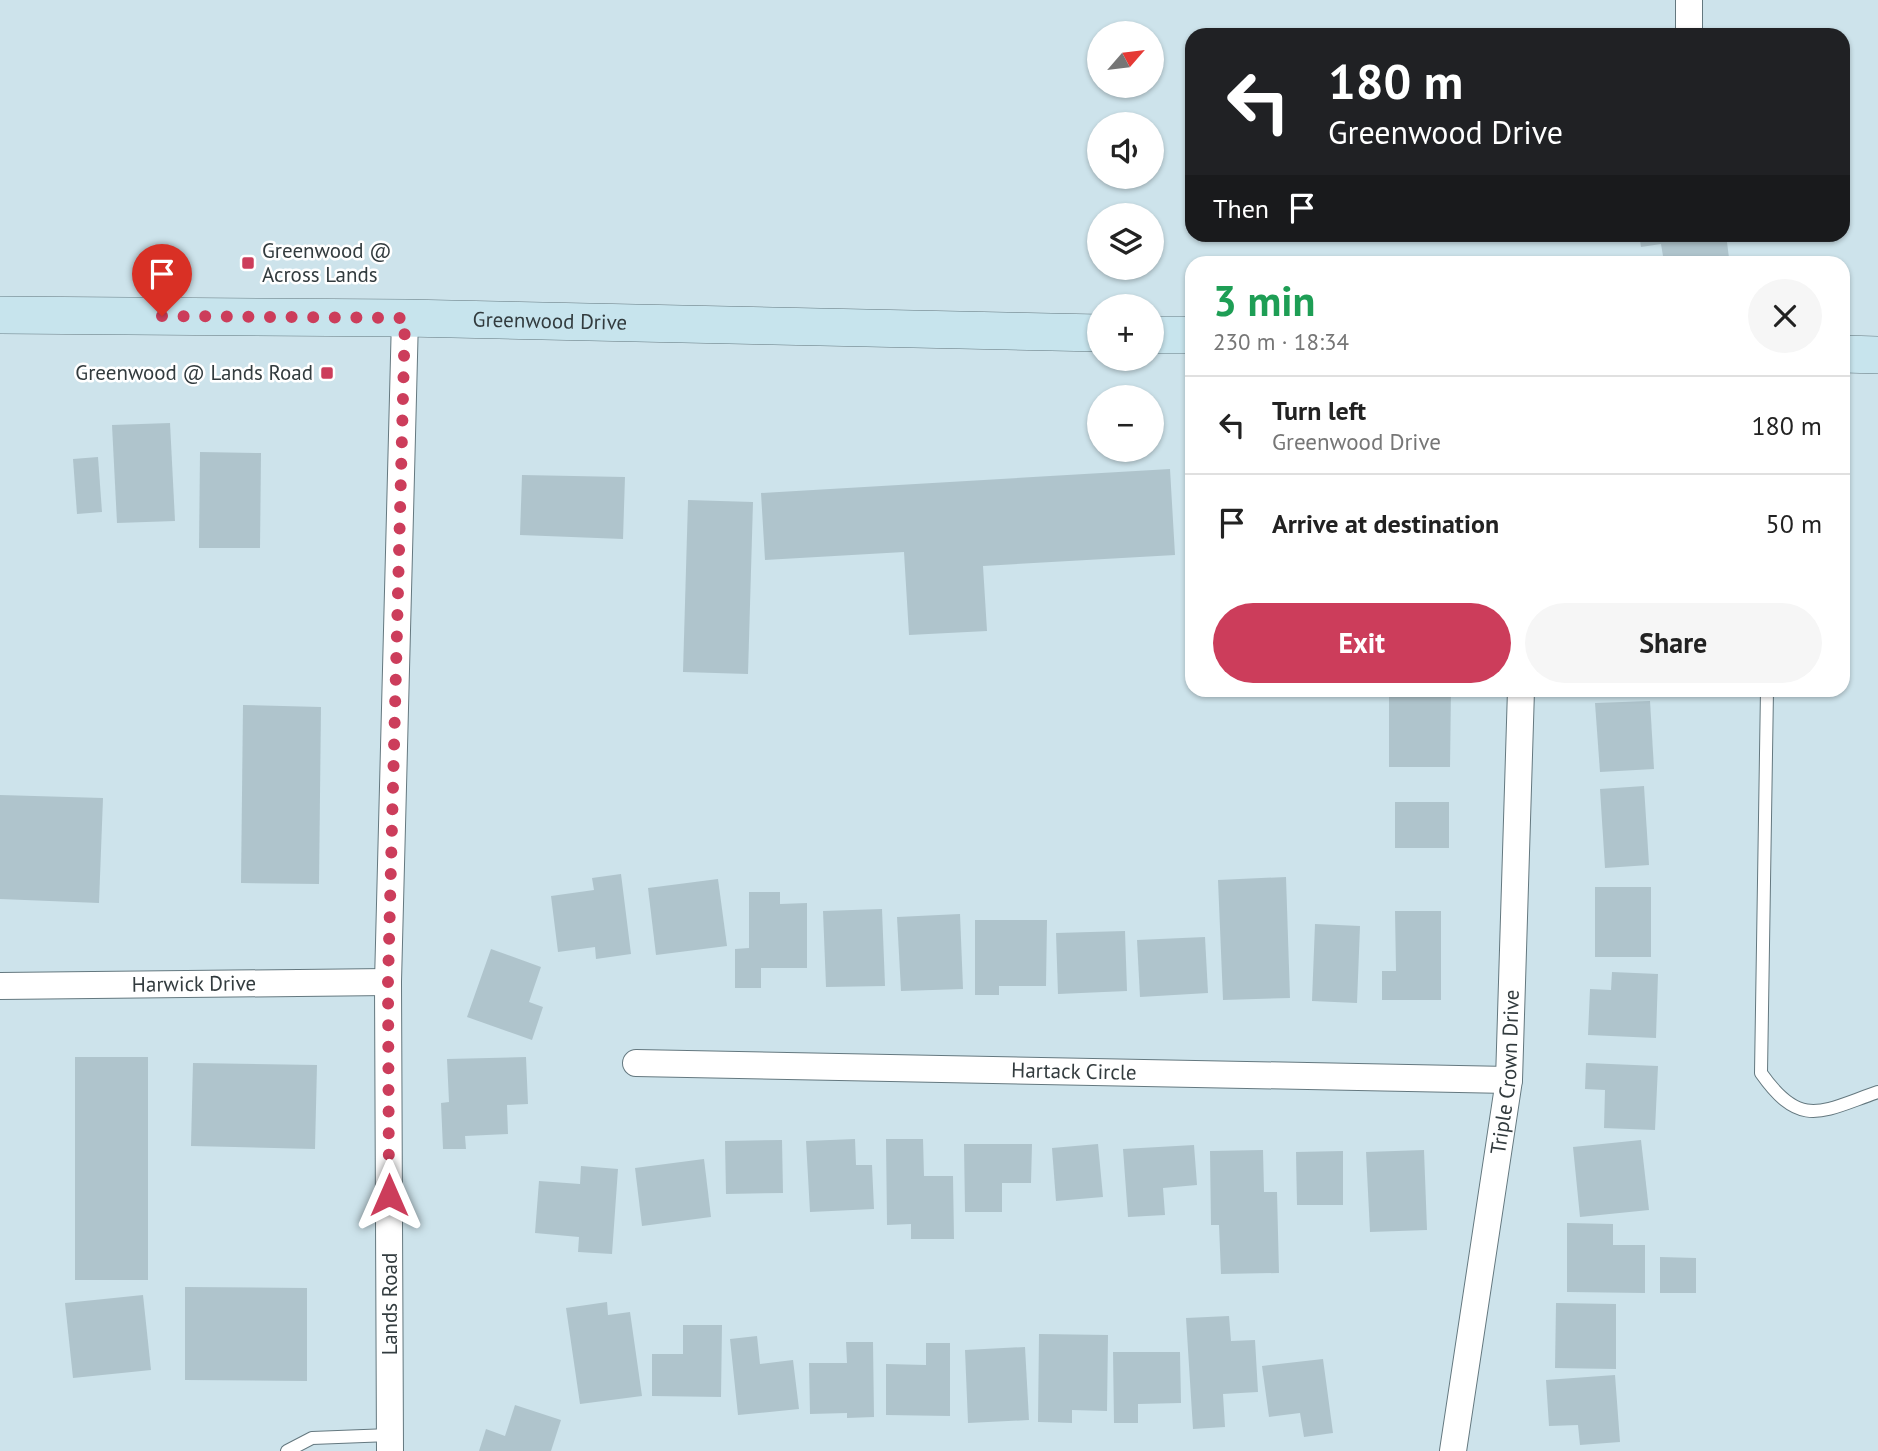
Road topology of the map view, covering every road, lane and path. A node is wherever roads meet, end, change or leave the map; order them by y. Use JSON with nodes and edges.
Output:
{"nodes":[{"id":1,"x":1689,"y":0,"type":"edge"},
{"id":2,"x":1689,"y":28,"type":"edge"},
{"id":3,"x":0,"y":315,"type":"edge"},
{"id":4,"x":405,"y":318,"type":"junction"},
{"id":5,"x":1087,"y":333,"type":"edge"},
{"id":6,"x":1164,"y":334,"type":"edge"},
{"id":7,"x":1185,"y":335,"type":"edge"},
{"id":8,"x":1850,"y":354,"type":"edge"},
{"id":9,"x":1878,"y":355,"type":"edge"},
{"id":10,"x":1521,"y":697,"type":"edge"},
{"id":11,"x":1767,"y":697,"type":"edge"},
{"id":12,"x":388,"y":982,"type":"junction"},
{"id":13,"x":0,"y":986,"type":"edge"},
{"id":14,"x":636,"y":1063,"type":"dead end"},
{"id":15,"x":1509,"y":1080,"type":"junction"},
{"id":16,"x":1878,"y":1092,"type":"edge"},
{"id":17,"x":390,"y":1443,"type":"edge"},
{"id":18,"x":287,"y":1451,"type":"edge"},
{"id":19,"x":1453,"y":1451,"type":"edge"}],
"edges":[{"from":1,"to":2,"type":"street"},
{"from":3,"to":4,"type":"main road","name":"Greenwood Drive"},
{"from":4,"to":5,"type":"main road","name":"Greenwood Drive"},
{"from":4,"to":12,"type":"street","name":"Lands Road"},
{"from":6,"to":7,"type":"main road"},
{"from":8,"to":9,"type":"main road"},
{"from":10,"to":15,"type":"street","name":"Triple Crown Drive"},
{"from":11,"to":16,"type":"lane"},
{"from":12,"to":13,"type":"street","name":"Harwick Drive"},
{"from":12,"to":17,"type":"street","name":"Lands Road"},
{"from":14,"to":15,"type":"street","name":"Hartack Circle"},
{"from":15,"to":19,"type":"street","name":"Triple Crown Drive"},
{"from":17,"to":18,"type":"lane"}]}
